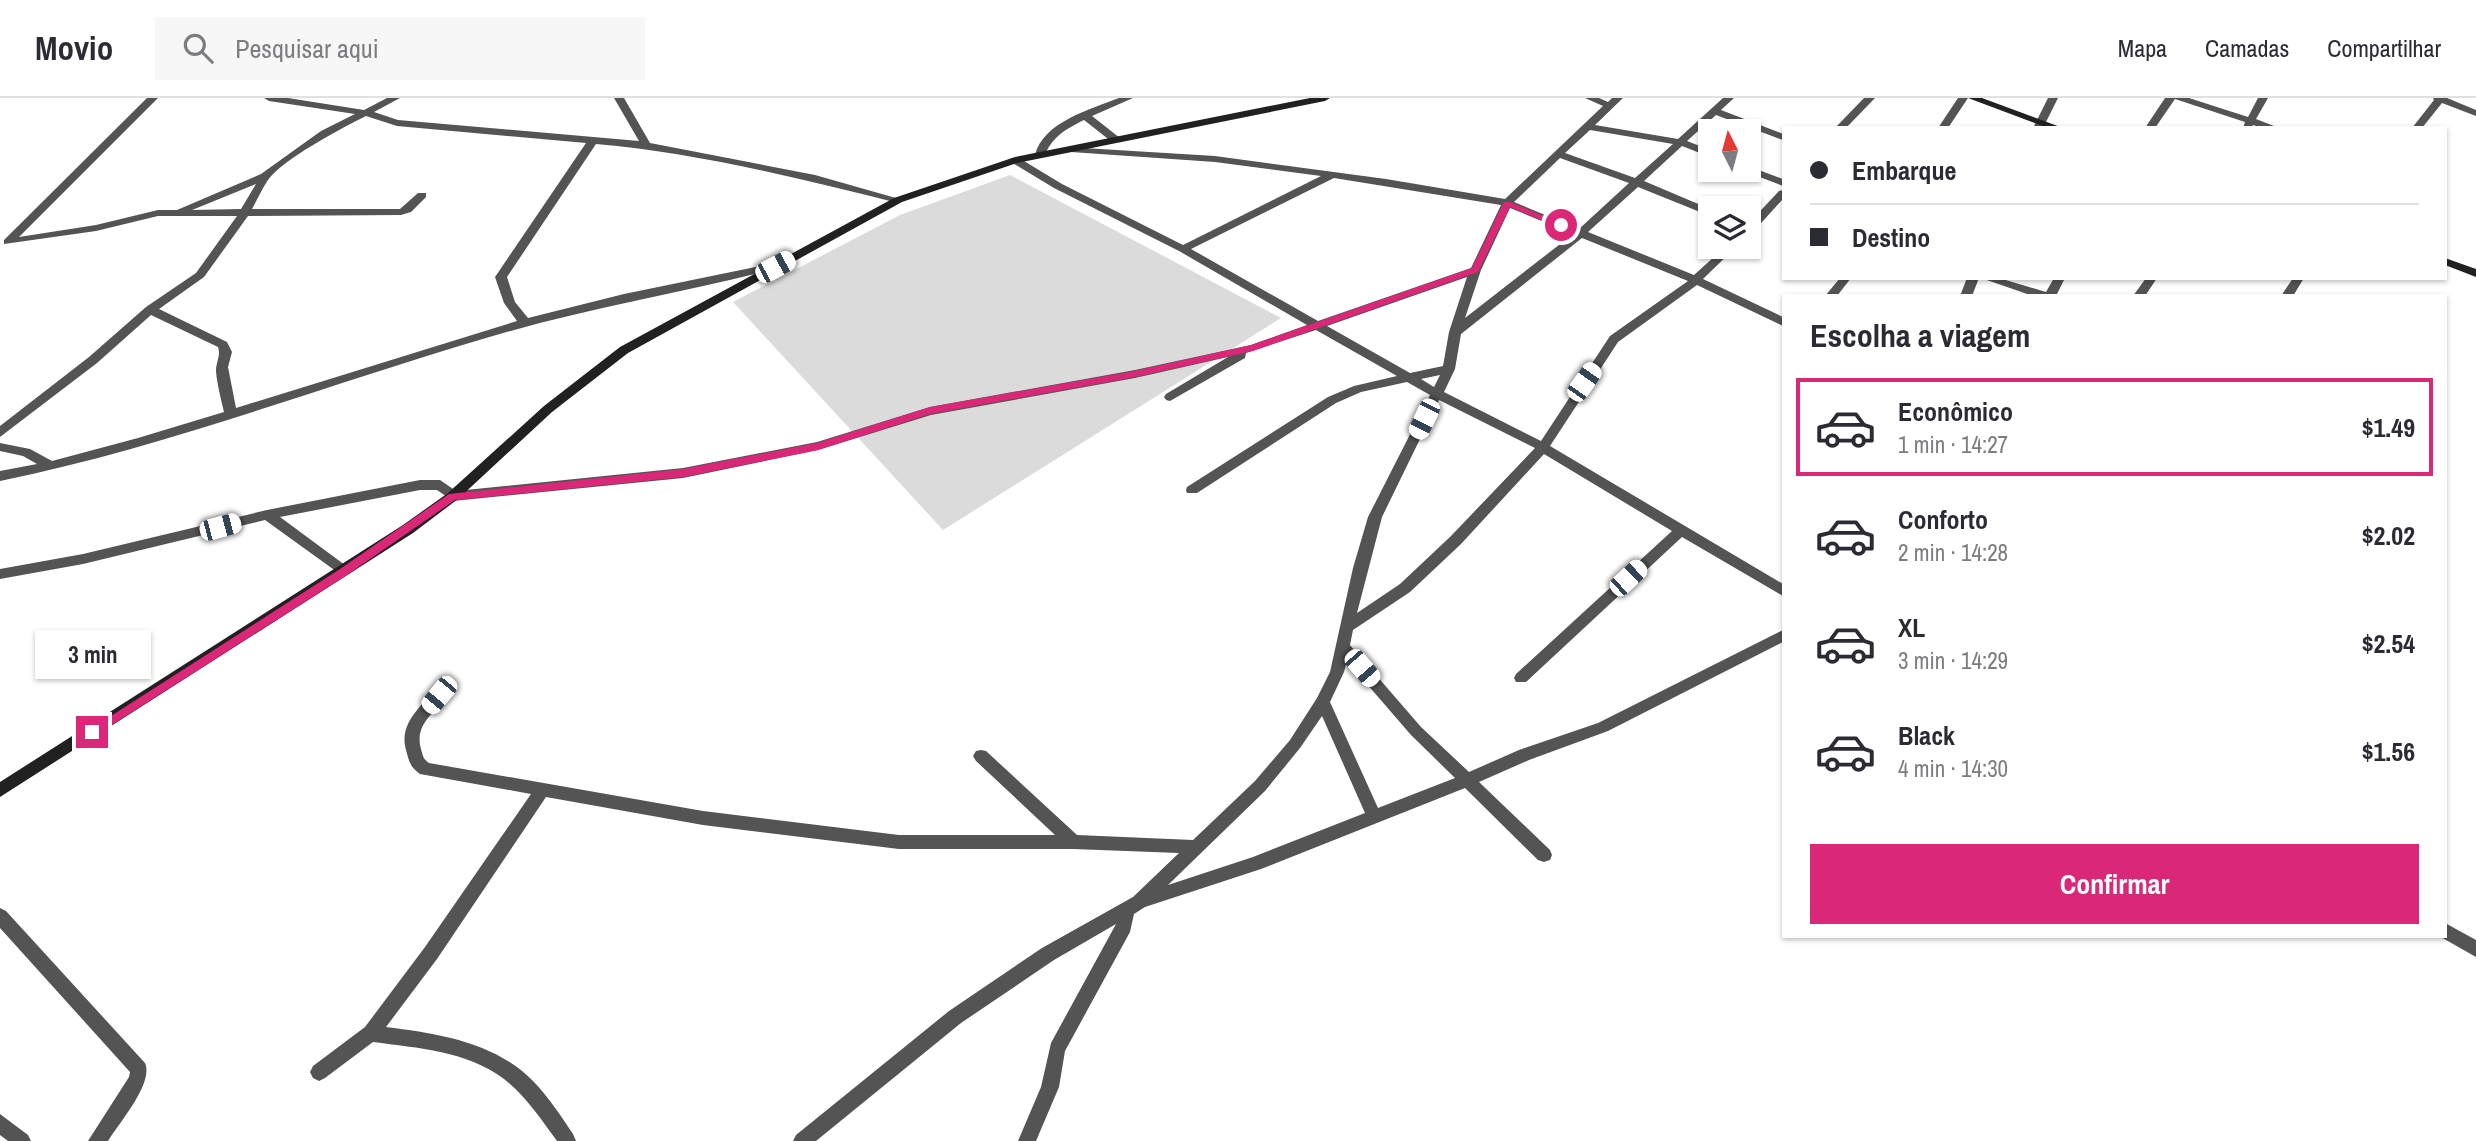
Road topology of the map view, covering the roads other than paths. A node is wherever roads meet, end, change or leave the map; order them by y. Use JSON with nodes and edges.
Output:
{"nodes":[{"id":1,"x":153,"y":98,"type":"edge"},
{"id":2,"x":269,"y":98,"type":"edge"},
{"id":3,"x":395,"y":98,"type":"edge"},
{"id":4,"x":619,"y":98,"type":"edge"},
{"id":5,"x":1128,"y":98,"type":"edge"},
{"id":6,"x":1325,"y":98,"type":"edge"},
{"id":7,"x":1590,"y":98,"type":"edge"},
{"id":8,"x":1729,"y":98,"type":"edge"},
{"id":9,"x":1870,"y":98,"type":"edge"},
{"id":10,"x":1963,"y":98,"type":"edge"},
{"id":11,"x":1973,"y":98,"type":"edge"},
{"id":12,"x":2170,"y":98,"type":"edge"},
{"id":13,"x":2179,"y":98,"type":"edge"},
{"id":14,"x":2263,"y":98,"type":"edge"},
{"id":15,"x":2049,"y":99,"type":"edge"},
{"id":16,"x":2439,"y":99,"type":"edge"},
{"id":17,"x":1615,"y":102,"type":"edge"},
{"id":18,"x":1714,"y":111,"type":"junction"},
{"id":19,"x":366,"y":113,"type":"junction"},
{"id":20,"x":2476,"y":113,"type":"edge"},
{"id":21,"x":1085,"y":116,"type":"junction"},
{"id":22,"x":2249,"y":124,"type":"edge"},
{"id":23,"x":2039,"y":125,"type":"edge"},
{"id":24,"x":1842,"y":126,"type":"edge"},
{"id":25,"x":1944,"y":126,"type":"edge"},
{"id":26,"x":2151,"y":126,"type":"edge"},
{"id":27,"x":2419,"y":126,"type":"edge"},
{"id":28,"x":1589,"y":127,"type":"junction"},
{"id":29,"x":1782,"y":136,"type":"edge"},
{"id":30,"x":1116,"y":140,"type":"junction"},
{"id":31,"x":592,"y":142,"type":"junction"},
{"id":32,"x":1680,"y":142,"type":"junction"},
{"id":33,"x":646,"y":145,"type":"junction"},
{"id":34,"x":1071,"y":149,"type":"junction"},
{"id":35,"x":1698,"y":149,"type":"edge"},
{"id":36,"x":1041,"y":155,"type":"junction"},
{"id":37,"x":1560,"y":155,"type":"junction"},
{"id":38,"x":1015,"y":160,"type":"junction"},
{"id":39,"x":1761,"y":174,"type":"edge"},
{"id":40,"x":1332,"y":175,"type":"junction"},
{"id":41,"x":265,"y":176,"type":"junction"},
{"id":42,"x":1636,"y":182,"type":"junction"},
{"id":43,"x":1782,"y":183,"type":"edge"},
{"id":44,"x":1782,"y":193,"type":"edge"},
{"id":45,"x":422,"y":195,"type":"dead end"},
{"id":46,"x":898,"y":200,"type":"junction"},
{"id":47,"x":1507,"y":203,"type":"junction"},
{"id":48,"x":1698,"y":208,"type":"edge"},
{"id":49,"x":245,"y":212,"type":"junction"},
{"id":50,"x":174,"y":213,"type":"junction"},
{"id":51,"x":1761,"y":215,"type":"edge"},
{"id":52,"x":1580,"y":234,"type":"junction"},
{"id":53,"x":4,"y":244,"type":"edge"},
{"id":54,"x":1183,"y":248,"type":"junction"},
{"id":55,"x":1718,"y":259,"type":"edge"},
{"id":56,"x":2447,"y":262,"type":"edge"},
{"id":57,"x":775,"y":267,"type":"junction"},
{"id":58,"x":1475,"y":270,"type":"junction"},
{"id":59,"x":2476,"y":273,"type":"edge"},
{"id":60,"x":1696,"y":280,"type":"junction"},
{"id":61,"x":1844,"y":280,"type":"edge"},
{"id":62,"x":1993,"y":280,"type":"edge"},
{"id":63,"x":1833,"y":294,"type":"edge"},
{"id":64,"x":2041,"y":294,"type":"edge"},
{"id":65,"x":150,"y":310,"type":"junction"},
{"id":66,"x":1782,"y":322,"type":"edge"},
{"id":67,"x":525,"y":323,"type":"junction"},
{"id":68,"x":1316,"y":324,"type":"junction"},
{"id":69,"x":1455,"y":332,"type":"junction"},
{"id":70,"x":1253,"y":348,"type":"junction"},
{"id":71,"x":1449,"y":369,"type":"junction"},
{"id":72,"x":1410,"y":379,"type":"junction"},
{"id":73,"x":1437,"y":394,"type":"junction"},
{"id":74,"x":1170,"y":397,"type":"dead end"},
{"id":75,"x":231,"y":415,"type":"junction"},
{"id":76,"x":0,"y":433,"type":"edge"},
{"id":77,"x":0,"y":447,"type":"edge"},
{"id":78,"x":1543,"y":447,"type":"junction"},
{"id":79,"x":51,"y":466,"type":"junction"},
{"id":80,"x":0,"y":478,"type":"edge"},
{"id":81,"x":1192,"y":490,"type":"dead end"},
{"id":82,"x":453,"y":496,"type":"junction"},
{"id":83,"x":267,"y":515,"type":"junction"},
{"id":84,"x":1681,"y":530,"type":"junction"},
{"id":85,"x":344,"y":572,"type":"junction"},
{"id":86,"x":0,"y":574,"type":"edge"},
{"id":87,"x":1782,"y":590,"type":"edge"},
{"id":88,"x":1348,"y":626,"type":"junction"},
{"id":89,"x":1782,"y":637,"type":"edge"},
{"id":90,"x":1343,"y":647,"type":"junction"},
{"id":91,"x":1521,"y":678,"type":"dead end"},
{"id":92,"x":439,"y":695,"type":"dead end"},
{"id":93,"x":1323,"y":702,"type":"junction"},
{"id":94,"x":981,"y":756,"type":"dead end"},
{"id":95,"x":1465,"y":781,"type":"junction"},
{"id":96,"x":543,"y":789,"type":"junction"},
{"id":97,"x":0,"y":790,"type":"edge"},
{"id":98,"x":1374,"y":816,"type":"junction"},
{"id":99,"x":1073,"y":842,"type":"junction"},
{"id":100,"x":1196,"y":847,"type":"junction"},
{"id":101,"x":1544,"y":855,"type":"dead end"},
{"id":102,"x":1133,"y":905,"type":"junction"},
{"id":103,"x":0,"y":916,"type":"edge"},
{"id":104,"x":2447,"y":932,"type":"edge"},
{"id":105,"x":2476,"y":948,"type":"edge"},
{"id":106,"x":371,"y":1033,"type":"junction"},
{"id":107,"x":319,"y":1072,"type":"dead end"},
{"id":108,"x":0,"y":1123,"type":"edge"},
{"id":109,"x":567,"y":1140,"type":"edge"},
{"id":110,"x":22,"y":1141,"type":"edge"},
{"id":111,"x":97,"y":1141,"type":"edge"},
{"id":112,"x":802,"y":1141,"type":"edge"},
{"id":113,"x":1027,"y":1141,"type":"edge"}],
"edges":[{"from":1,"to":53,"type":"street"},
{"from":2,"to":19,"type":"street"},
{"from":3,"to":19,"type":"street"},
{"from":4,"to":33,"type":"street"},
{"from":5,"to":21,"type":"street"},
{"from":6,"to":30,"type":"street"},
{"from":7,"to":17,"type":"street"},
{"from":8,"to":18,"type":"street"},
{"from":9,"to":24,"type":"street"},
{"from":10,"to":25,"type":"street"},
{"from":11,"to":23,"type":"street"},
{"from":12,"to":26,"type":"street"},
{"from":13,"to":22,"type":"street"},
{"from":14,"to":22,"type":"street"},
{"from":15,"to":23,"type":"street"},
{"from":16,"to":20,"type":"street"},
{"from":16,"to":27,"type":"street"},
{"from":17,"to":28,"type":"street"},
{"from":18,"to":29,"type":"street"},
{"from":18,"to":32,"type":"street"},
{"from":19,"to":31,"type":"street"},
{"from":19,"to":41,"type":"street"},
{"from":21,"to":30,"type":"street"},
{"from":21,"to":36,"type":"street"},
{"from":28,"to":32,"type":"street"},
{"from":28,"to":37,"type":"street"},
{"from":30,"to":34,"type":"street"},
{"from":31,"to":33,"type":"street"},
{"from":31,"to":67,"type":"street"},
{"from":32,"to":35,"type":"street"},
{"from":32,"to":42,"type":"street"},
{"from":33,"to":46,"type":"street"},
{"from":34,"to":36,"type":"street"},
{"from":34,"to":40,"type":"street"},
{"from":36,"to":38,"type":"street"},
{"from":37,"to":42,"type":"street"},
{"from":37,"to":47,"type":"street"},
{"from":38,"to":46,"type":"street"},
{"from":38,"to":54,"type":"street"},
{"from":39,"to":43,"type":"street"},
{"from":40,"to":47,"type":"street"},
{"from":40,"to":54,"type":"street"},
{"from":41,"to":49,"type":"street"},
{"from":41,"to":50,"type":"street"},
{"from":42,"to":48,"type":"street"},
{"from":42,"to":52,"type":"street"},
{"from":44,"to":51,"type":"street"},
{"from":45,"to":49,"type":"street"},
{"from":46,"to":57,"type":"street"},
{"from":47,"to":52,"type":"street"},
{"from":47,"to":58,"type":"street"},
{"from":49,"to":50,"type":"street"},
{"from":49,"to":65,"type":"street"},
{"from":50,"to":53,"type":"street"},
{"from":52,"to":60,"type":"street"},
{"from":52,"to":69,"type":"street"},
{"from":54,"to":68,"type":"street"},
{"from":55,"to":60,"type":"street"},
{"from":56,"to":59,"type":"street"},
{"from":57,"to":67,"type":"street"},
{"from":57,"to":82,"type":"street"},
{"from":58,"to":68,"type":"street"},
{"from":58,"to":69,"type":"street"},
{"from":60,"to":66,"type":"street"},
{"from":60,"to":78,"type":"street"},
{"from":61,"to":63,"type":"street"},
{"from":62,"to":64,"type":"street"},
{"from":65,"to":75,"type":"street"},
{"from":65,"to":76,"type":"street"},
{"from":67,"to":75,"type":"street"},
{"from":68,"to":70,"type":"street"},
{"from":68,"to":72,"type":"street"},
{"from":69,"to":71,"type":"street"},
{"from":70,"to":74,"type":"street"},
{"from":70,"to":82,"type":"street"},
{"from":71,"to":72,"type":"street"},
{"from":71,"to":73,"type":"street"},
{"from":72,"to":73,"type":"street"},
{"from":72,"to":81,"type":"street"},
{"from":73,"to":78,"type":"street"},
{"from":73,"to":88,"type":"street"},
{"from":75,"to":79,"type":"street"},
{"from":77,"to":79,"type":"street"},
{"from":78,"to":84,"type":"street"},
{"from":78,"to":88,"type":"street"},
{"from":79,"to":80,"type":"street"},
{"from":82,"to":83,"type":"street"},
{"from":82,"to":85,"type":"street"},
{"from":83,"to":85,"type":"street"},
{"from":83,"to":86,"type":"street"},
{"from":84,"to":87,"type":"street"},
{"from":84,"to":91,"type":"street"},
{"from":85,"to":97,"type":"street"},
{"from":88,"to":90,"type":"street"},
{"from":89,"to":95,"type":"street"},
{"from":90,"to":93,"type":"street"},
{"from":90,"to":95,"type":"street"},
{"from":92,"to":96,"type":"street"},
{"from":93,"to":98,"type":"street"},
{"from":93,"to":100,"type":"street"},
{"from":94,"to":99,"type":"street"},
{"from":95,"to":98,"type":"street"},
{"from":95,"to":101,"type":"street"},
{"from":96,"to":99,"type":"street"},
{"from":96,"to":106,"type":"street"},
{"from":98,"to":102,"type":"street"},
{"from":99,"to":100,"type":"street"},
{"from":100,"to":102,"type":"street"},
{"from":102,"to":112,"type":"street"},
{"from":102,"to":113,"type":"street"},
{"from":103,"to":111,"type":"street"},
{"from":104,"to":105,"type":"street"},
{"from":106,"to":107,"type":"street"},
{"from":106,"to":109,"type":"street"},
{"from":108,"to":110,"type":"street"}]}
